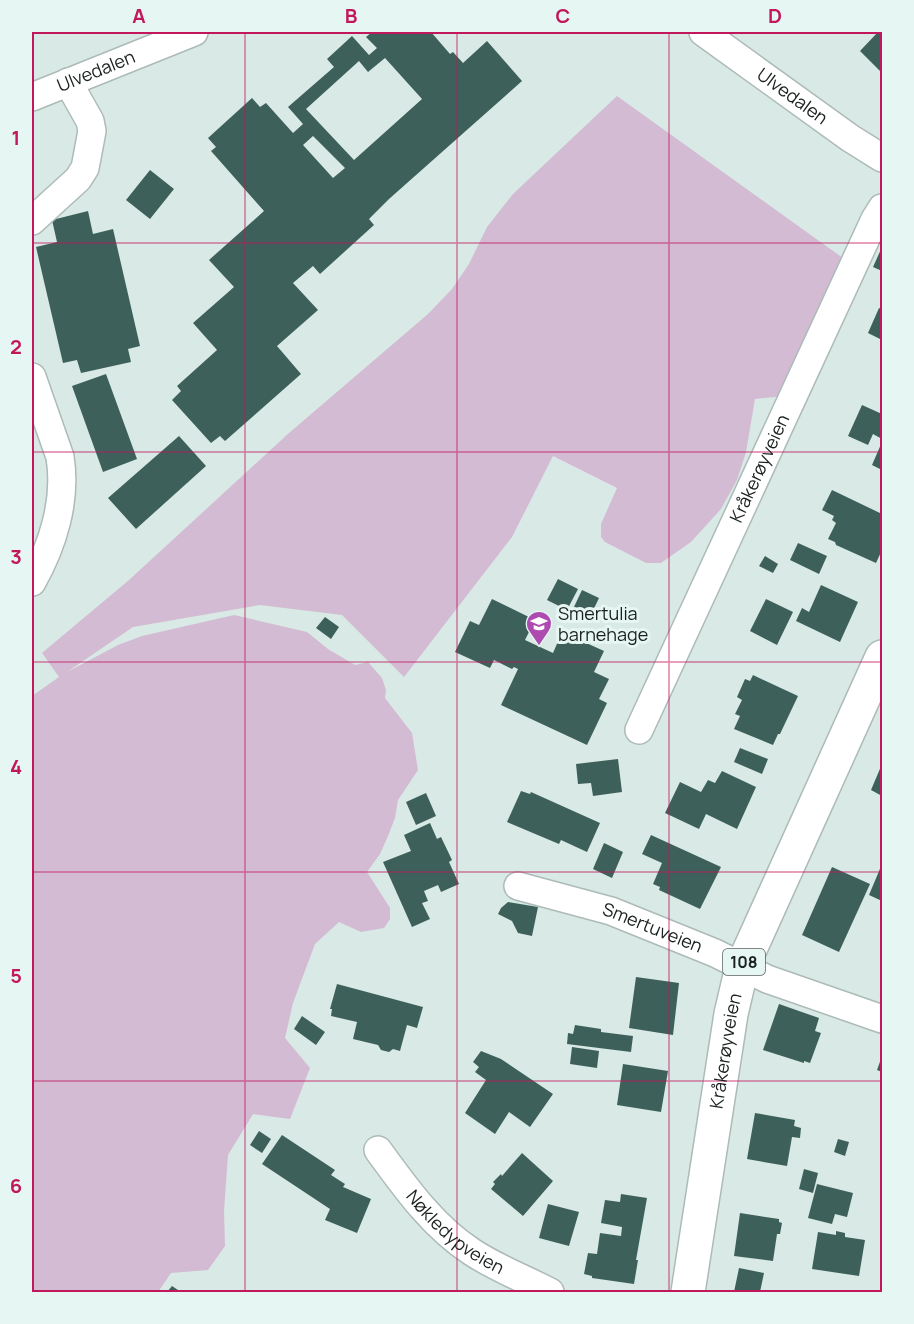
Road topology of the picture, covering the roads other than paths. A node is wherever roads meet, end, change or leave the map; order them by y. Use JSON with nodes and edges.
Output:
{"nodes":[{"id":1,"x":194,"y":32,"type":"edge"},
{"id":2,"x":703,"y":32,"type":"edge"},
{"id":3,"x":68,"y":82,"type":"junction"},
{"id":4,"x":32,"y":97,"type":"edge"},
{"id":5,"x":882,"y":158,"type":"edge"},
{"id":6,"x":882,"y":208,"type":"edge"},
{"id":7,"x":32,"y":221,"type":"edge"},
{"id":8,"x":32,"y":377,"type":"edge"},
{"id":9,"x":32,"y":582,"type":"edge"},
{"id":10,"x":882,"y":657,"type":"edge"},
{"id":11,"x":639,"y":730,"type":"dead end"},
{"id":12,"x":518,"y":886,"type":"dead end"},
{"id":13,"x":742,"y":967,"type":"junction"},
{"id":14,"x":882,"y":1019,"type":"edge"},
{"id":15,"x":378,"y":1150,"type":"dead end"},
{"id":16,"x":550,"y":1293,"type":"edge"},
{"id":17,"x":688,"y":1293,"type":"edge"}],
"edges":[{"from":1,"to":3,"type":"street","name":"Ulvedalen"},
{"from":2,"to":5,"type":"street","name":"Ulvedalen"},
{"from":3,"to":4,"type":"street","name":"Ulvedalen"},
{"from":3,"to":7,"type":"street"},
{"from":6,"to":11,"type":"street","name":"Kråkerøyveien"},
{"from":8,"to":9,"type":"street"},
{"from":10,"to":13,"type":"main road","name":"Kråkerøyveien","number":"108"},
{"from":12,"to":13,"type":"street","name":"Smertuveien"},
{"from":13,"to":14,"type":"street","name":"Smertuveien"},
{"from":13,"to":17,"type":"main road","name":"Kråkerøyveien","number":"108"},
{"from":15,"to":16,"type":"street","name":"Nøkledypveien"}]}
